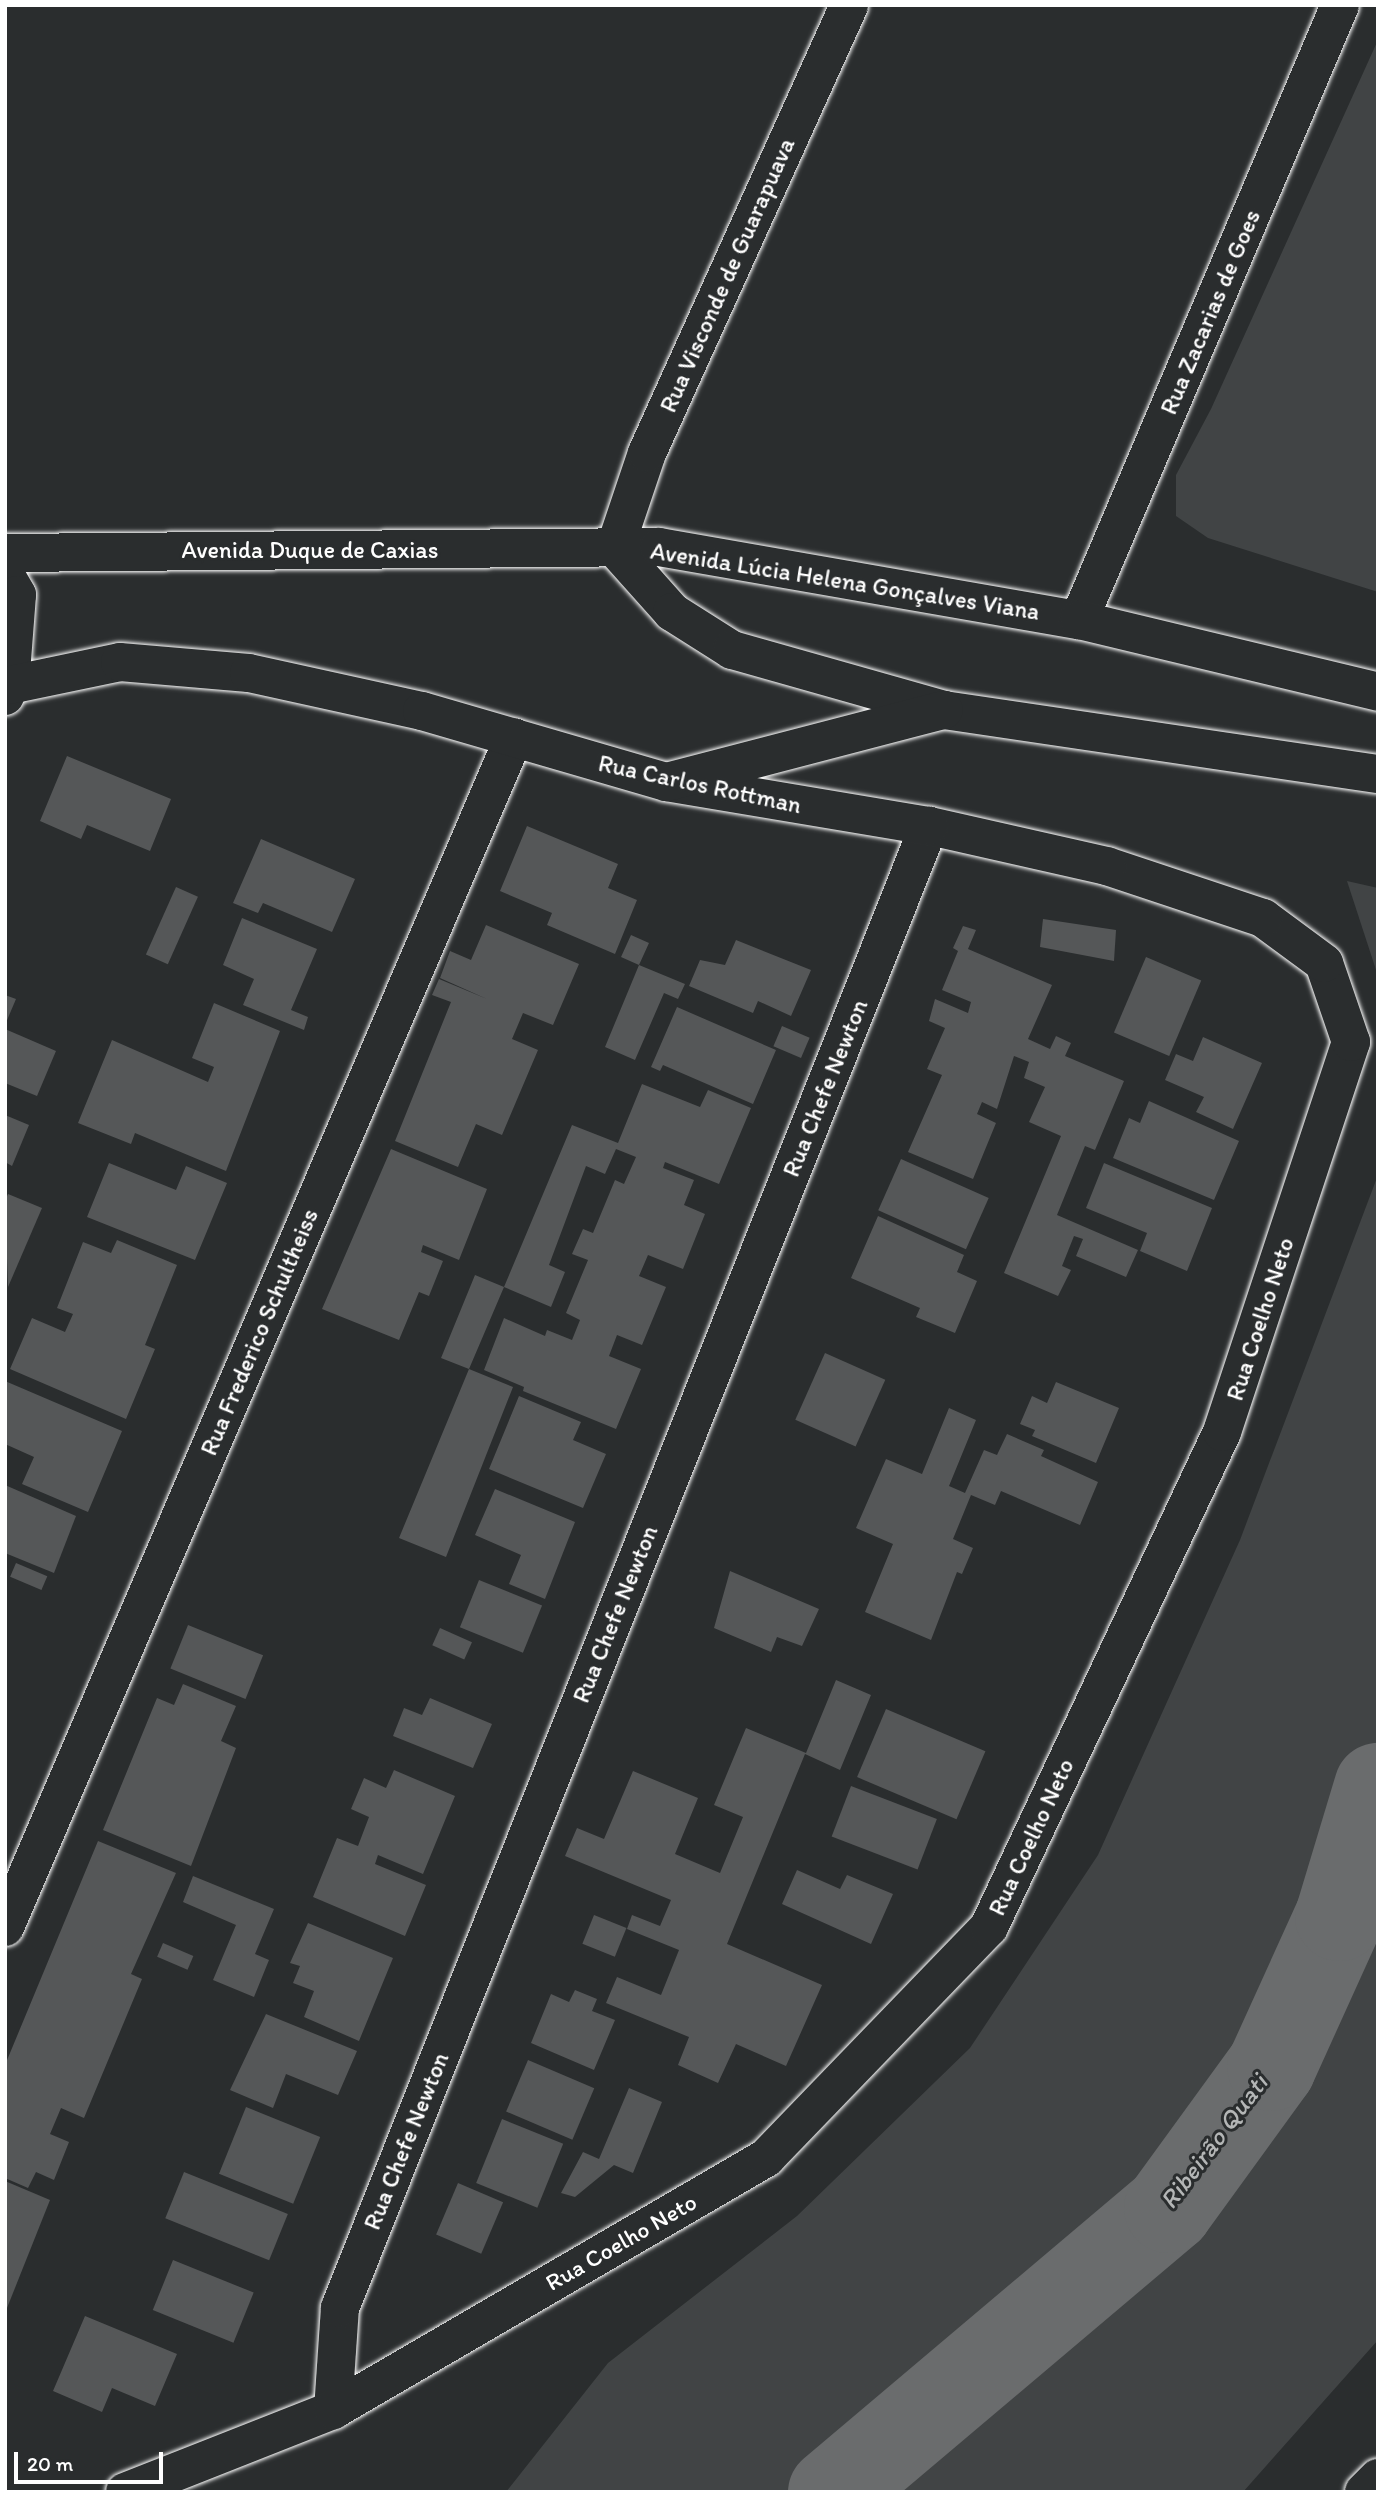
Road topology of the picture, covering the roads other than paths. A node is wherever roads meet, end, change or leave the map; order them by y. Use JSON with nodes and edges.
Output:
{"nodes":[{"id":1,"x":849,"y":5,"type":"edge"},
{"id":2,"x":1340,"y":5,"type":"edge"},
{"id":3,"x":615,"y":548,"type":"junction"},
{"id":4,"x":5,"y":553,"type":"edge"},
{"id":5,"x":5,"y":574,"type":"edge"},
{"id":6,"x":1079,"y":620,"type":"junction"},
{"id":7,"x":8,"y":690,"type":"edge"},
{"id":8,"x":1378,"y":692,"type":"edge"},
{"id":9,"x":944,"y":710,"type":"junction"},
{"id":10,"x":514,"y":737,"type":"junction"},
{"id":11,"x":1378,"y":774,"type":"edge"},
{"id":12,"x":667,"y":782,"type":"junction"},
{"id":13,"x":929,"y":826,"type":"junction"},
{"id":14,"x":1263,"y":918,"type":"joint"},
{"id":15,"x":5,"y":1927,"type":"edge"},
{"id":16,"x":333,"y":2410,"type":"junction"},
{"id":17,"x":1378,"y":2479,"type":"edge"},
{"id":18,"x":125,"y":2492,"type":"edge"},
{"id":19,"x":1364,"y":2492,"type":"edge"}],
"edges":[{"from":1,"to":3,"type":"street","name":"Rua Visconde de Guarapuava"},
{"from":2,"to":6,"type":"street","name":"Rua Zacarias de Goes"},
{"from":3,"to":4,"type":"street","name":"Avenida Duque de Caxias"},
{"from":3,"to":6,"type":"street","name":"Avenida Lúcia Helena Gonçalves Viana"},
{"from":3,"to":9,"type":"street","name":"Avenida Lúcia Helena Gonçalves Viana"},
{"from":5,"to":7,"type":"street","name":"Rua Carlos Rottman"},
{"from":6,"to":8,"type":"street","name":"Avenida Lúcia Helena Gonçalves Viana"},
{"from":7,"to":10,"type":"street","name":"Rua Carlos Rottman"},
{"from":9,"to":11,"type":"street","name":"Avenida Lúcia Helena Gonçalves Viana"},
{"from":9,"to":12,"type":"street"},
{"from":10,"to":12,"type":"street","name":"Rua Carlos Rottman"},
{"from":10,"to":15,"type":"street","name":"Rua Frederico Schultheiss"},
{"from":12,"to":13,"type":"street","name":"Rua Carlos Rottman"},
{"from":13,"to":14,"type":"street","name":"Rua Carlos Rottman"},
{"from":13,"to":16,"type":"street","name":"Rua Chefe Newton"},
{"from":14,"to":16,"type":"street","name":"Rua Coelho Neto"},
{"from":16,"to":18,"type":"street","name":"Rua Coelho Neto"},
{"from":17,"to":19,"type":"street"}]}
